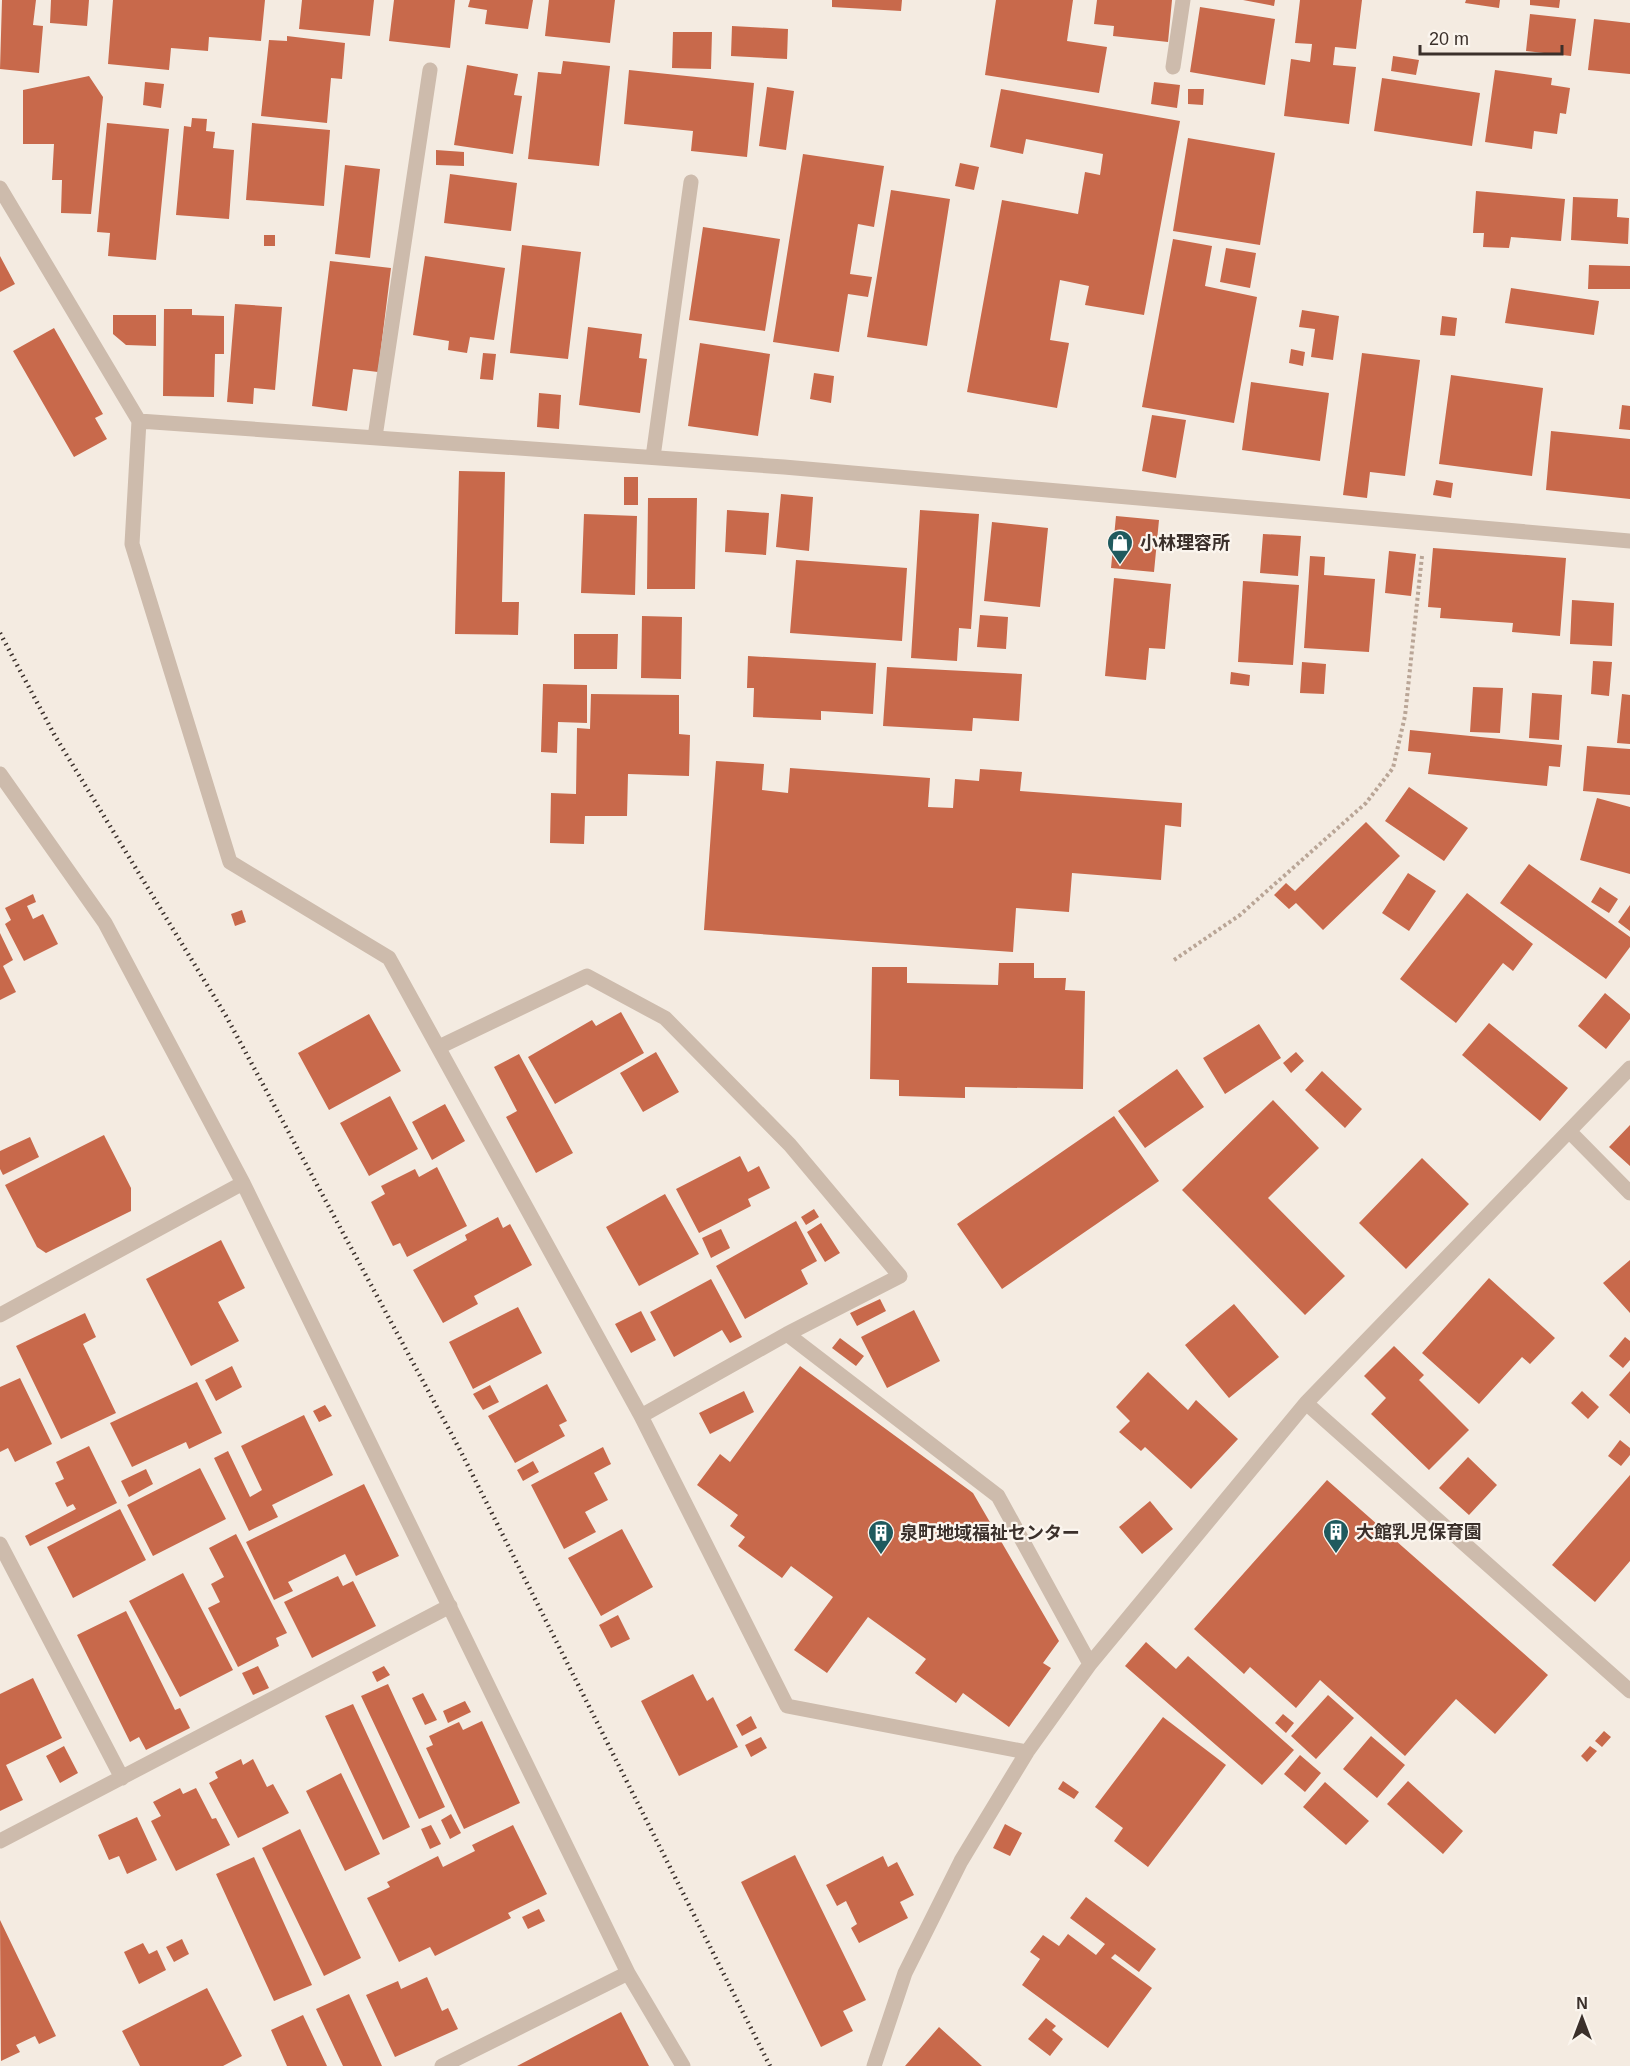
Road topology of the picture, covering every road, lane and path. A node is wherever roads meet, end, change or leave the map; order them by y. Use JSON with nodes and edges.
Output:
{"nodes":[{"id":1,"x":1183,"y":0,"type":"edge"},
{"id":2,"x":1173,"y":67,"type":"dead end"},
{"id":3,"x":430,"y":70,"type":"dead end"},
{"id":4,"x":691,"y":182,"type":"dead end"},
{"id":5,"x":0,"y":189,"type":"edge"},
{"id":6,"x":139,"y":421,"type":"junction"},
{"id":7,"x":375,"y":437,"type":"junction"},
{"id":8,"x":653,"y":457,"type":"junction"},
{"id":9,"x":1426,"y":523,"type":"junction"},
{"id":10,"x":1630,"y":541,"type":"edge"},
{"id":11,"x":0,"y":774,"type":"edge"},
{"id":12,"x":1174,"y":960,"type":"dead end"},
{"id":13,"x":439,"y":1047,"type":"junction"},
{"id":14,"x":1630,"y":1068,"type":"edge"},
{"id":15,"x":1569,"y":1131,"type":"junction"},
{"id":16,"x":243,"y":1183,"type":"junction"},
{"id":17,"x":1630,"y":1193,"type":"edge"},
{"id":18,"x":0,"y":1315,"type":"edge"},
{"id":19,"x":787,"y":1334,"type":"junction"},
{"id":20,"x":1306,"y":1403,"type":"junction"},
{"id":21,"x":640,"y":1416,"type":"junction"},
{"id":22,"x":0,"y":1544,"type":"edge"},
{"id":23,"x":450,"y":1606,"type":"junction"},
{"id":24,"x":1090,"y":1664,"type":"junction"},
{"id":25,"x":1630,"y":1691,"type":"edge"},
{"id":26,"x":1027,"y":1752,"type":"junction"},
{"id":27,"x":122,"y":1778,"type":"junction"},
{"id":28,"x":0,"y":1841,"type":"edge"},
{"id":29,"x":628,"y":1973,"type":"junction"},
{"id":30,"x":442,"y":2066,"type":"edge"},
{"id":31,"x":684,"y":2066,"type":"edge"},
{"id":32,"x":874,"y":2066,"type":"edge"}],
"edges":[{"from":1,"to":2,"type":"street"},
{"from":3,"to":7,"type":"street"},
{"from":4,"to":8,"type":"street"},
{"from":5,"to":6,"type":"street"},
{"from":6,"to":7,"type":"street"},
{"from":6,"to":13,"type":"street"},
{"from":7,"to":8,"type":"street"},
{"from":8,"to":9,"type":"street"},
{"from":9,"to":10,"type":"street"},
{"from":9,"to":12,"type":"path"},
{"from":11,"to":16,"type":"street"},
{"from":13,"to":19,"type":"street"},
{"from":13,"to":21,"type":"street"},
{"from":14,"to":15,"type":"street"},
{"from":15,"to":17,"type":"street"},
{"from":15,"to":20,"type":"street"},
{"from":16,"to":18,"type":"street"},
{"from":16,"to":23,"type":"street"},
{"from":19,"to":21,"type":"street"},
{"from":19,"to":24,"type":"street"},
{"from":20,"to":24,"type":"street"},
{"from":20,"to":25,"type":"street"},
{"from":21,"to":26,"type":"street"},
{"from":22,"to":27,"type":"street"},
{"from":23,"to":27,"type":"street"},
{"from":23,"to":29,"type":"street"},
{"from":24,"to":26,"type":"street"},
{"from":26,"to":32,"type":"street"},
{"from":27,"to":28,"type":"street"},
{"from":29,"to":30,"type":"street"},
{"from":29,"to":31,"type":"street"}]}
